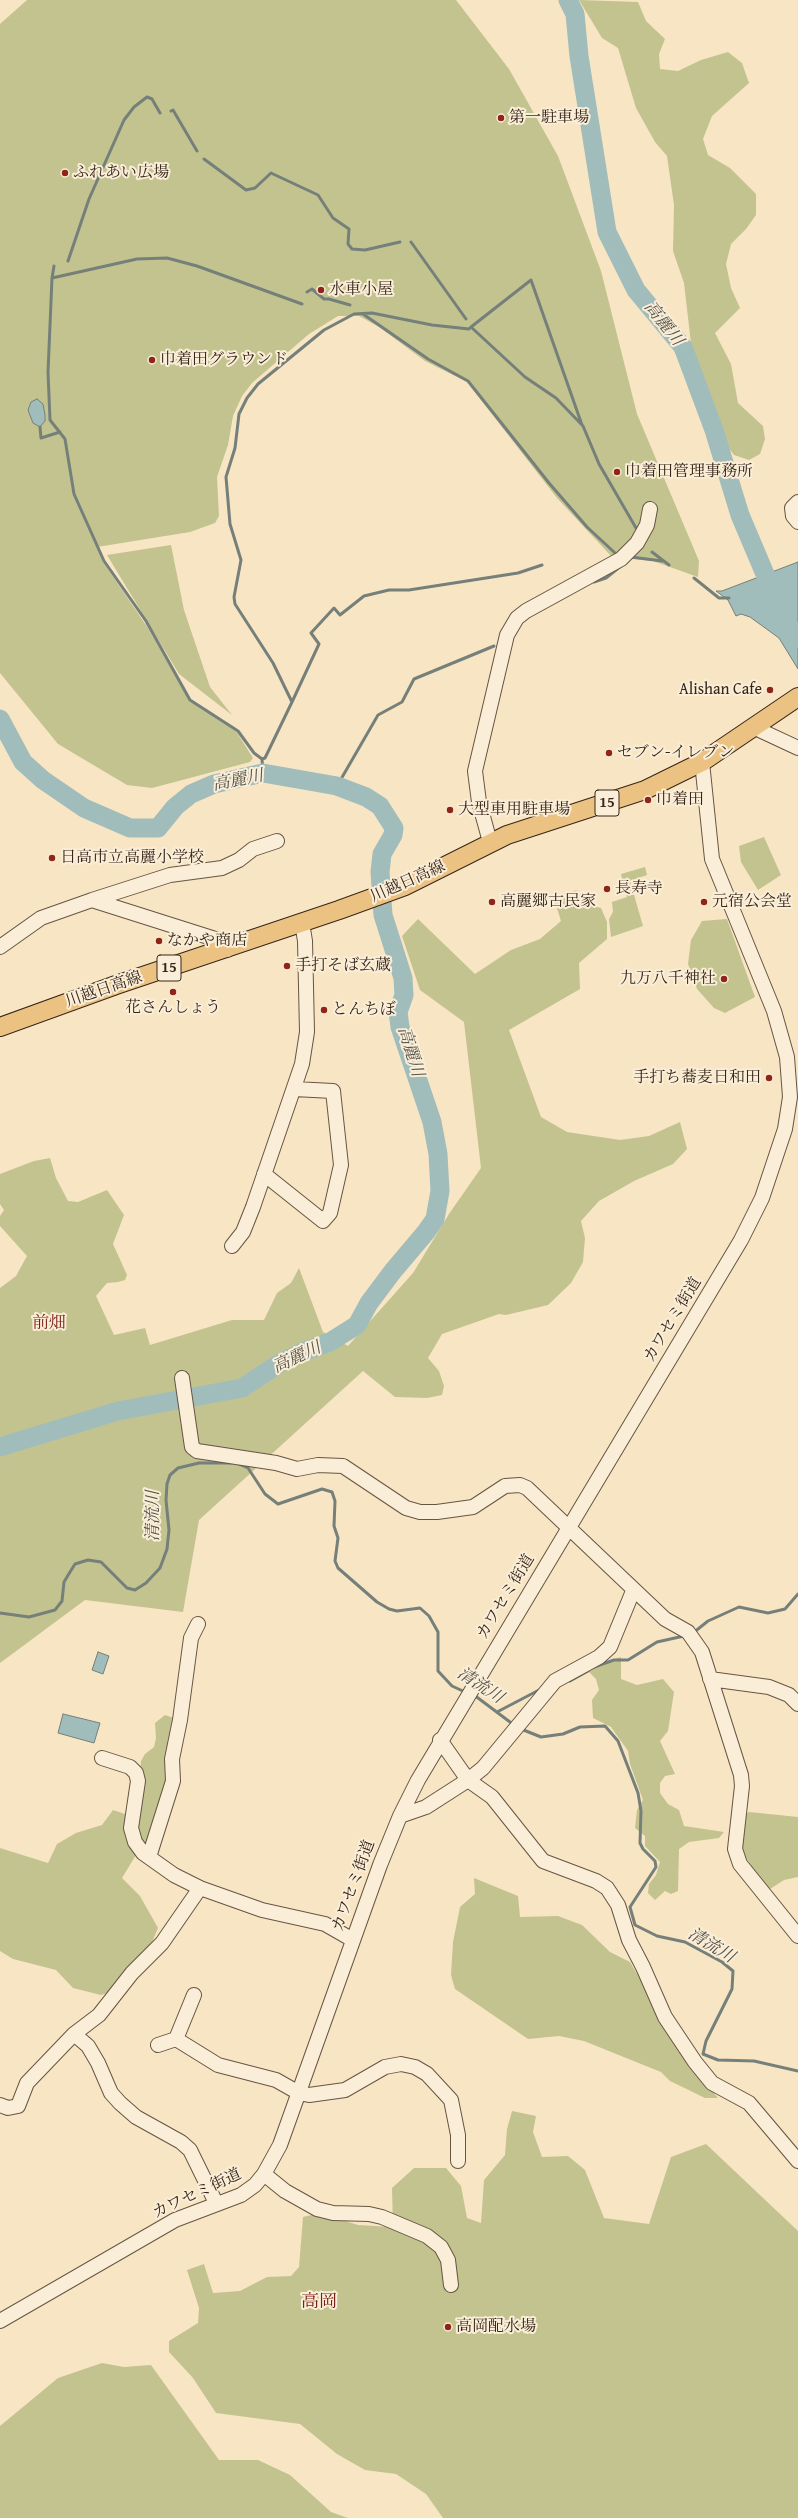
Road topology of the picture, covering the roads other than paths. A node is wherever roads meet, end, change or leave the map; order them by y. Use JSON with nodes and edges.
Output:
{"nodes":[{"id":1,"x":798,"y":502,"type":"edge"},
{"id":2,"x":650,"y":510,"type":"dead end"},
{"id":3,"x":798,"y":522,"type":"edge"},
{"id":4,"x":798,"y":697,"type":"edge"},
{"id":5,"x":753,"y":728,"type":"junction"},
{"id":6,"x":798,"y":748,"type":"edge"},
{"id":7,"x":702,"y":762,"type":"junction"},
{"id":8,"x":277,"y":841,"type":"dead end"},
{"id":9,"x":490,"y":842,"type":"junction"},
{"id":10,"x":92,"y":900,"type":"junction"},
{"id":11,"x":302,"y":923,"type":"junction"},
{"id":12,"x":0,"y":947,"type":"edge"},
{"id":13,"x":226,"y":950,"type":"junction"},
{"id":14,"x":0,"y":1027,"type":"edge"},
{"id":15,"x":294,"y":1089,"type":"junction"},
{"id":16,"x":264,"y":1174,"type":"junction"},
{"id":17,"x":232,"y":1246,"type":"dead end"},
{"id":18,"x":182,"y":1378,"type":"dead end"},
{"id":19,"x":568,"y":1527,"type":"junction"},
{"id":20,"x":633,"y":1591,"type":"junction"},
{"id":21,"x":198,"y":1624,"type":"dead end"},
{"id":22,"x":710,"y":1679,"type":"junction"},
{"id":23,"x":798,"y":1704,"type":"edge"},
{"id":24,"x":440,"y":1740,"type":"junction"},
{"id":25,"x":102,"y":1758,"type":"dead end"},
{"id":26,"x":468,"y":1780,"type":"junction"},
{"id":27,"x":400,"y":1816,"type":"junction"},
{"id":28,"x":149,"y":1857,"type":"junction"},
{"id":29,"x":200,"y":1888,"type":"junction"},
{"id":30,"x":798,"y":1936,"type":"edge"},
{"id":31,"x":353,"y":1940,"type":"junction"},
{"id":32,"x":194,"y":1995,"type":"dead end"},
{"id":33,"x":74,"y":2034,"type":"junction"},
{"id":34,"x":176,"y":2039,"type":"junction"},
{"id":35,"x":158,"y":2045,"type":"dead end"},
{"id":36,"x":299,"y":2093,"type":"junction"},
{"id":37,"x":0,"y":2105,"type":"edge"},
{"id":38,"x":458,"y":2161,"type":"dead end"},
{"id":39,"x":798,"y":2161,"type":"edge"},
{"id":40,"x":264,"y":2174,"type":"junction"},
{"id":41,"x":216,"y":2203,"type":"junction"},
{"id":42,"x":451,"y":2284,"type":"dead end"},
{"id":43,"x":0,"y":2321,"type":"edge"}],
"edges":[{"from":1,"to":3,"type":"street"},
{"from":2,"to":9,"type":"street"},
{"from":4,"to":5,"type":"main road","name":"川越日高線","number":"15"},
{"from":5,"to":6,"type":"street"},
{"from":5,"to":7,"type":"main road","name":"川越日高線","number":"15"},
{"from":7,"to":9,"type":"main road","name":"川越日高線","number":"15"},
{"from":7,"to":19,"type":"street","name":"カワセミ街道"},
{"from":8,"to":10,"type":"street"},
{"from":9,"to":11,"type":"main road","name":"川越日高線","number":"15"},
{"from":10,"to":12,"type":"street"},
{"from":10,"to":13,"type":"street"},
{"from":11,"to":13,"type":"main road","name":"川越日高線","number":"15"},
{"from":11,"to":15,"type":"street"},
{"from":13,"to":14,"type":"main road","name":"川越日高線","number":"15"},
{"from":15,"to":16,"type":"street"},
{"from":15,"to":16,"type":"street"},
{"from":16,"to":17,"type":"street"},
{"from":18,"to":19,"type":"street"},
{"from":19,"to":20,"type":"street"},
{"from":19,"to":24,"type":"street","name":"カワセミ街道"},
{"from":20,"to":22,"type":"street"},
{"from":20,"to":26,"type":"street"},
{"from":21,"to":28,"type":"street"},
{"from":22,"to":23,"type":"street"},
{"from":22,"to":30,"type":"street"},
{"from":24,"to":26,"type":"street"},
{"from":24,"to":27,"type":"street","name":"カワセミ街道"},
{"from":25,"to":28,"type":"street"},
{"from":26,"to":27,"type":"street"},
{"from":26,"to":39,"type":"street"},
{"from":27,"to":31,"type":"street","name":"カワセミ街道"},
{"from":28,"to":29,"type":"street"},
{"from":29,"to":31,"type":"street"},
{"from":29,"to":33,"type":"street"},
{"from":31,"to":36,"type":"street","name":"カワセミ街道"},
{"from":32,"to":34,"type":"street"},
{"from":33,"to":37,"type":"street"},
{"from":33,"to":41,"type":"street"},
{"from":34,"to":35,"type":"street"},
{"from":34,"to":36,"type":"street"},
{"from":36,"to":38,"type":"street"},
{"from":36,"to":40,"type":"street","name":"カワセミ街道"},
{"from":40,"to":41,"type":"street","name":"カワセミ街道"},
{"from":40,"to":42,"type":"street"},
{"from":41,"to":43,"type":"street","name":"カワセミ街道"}]}
